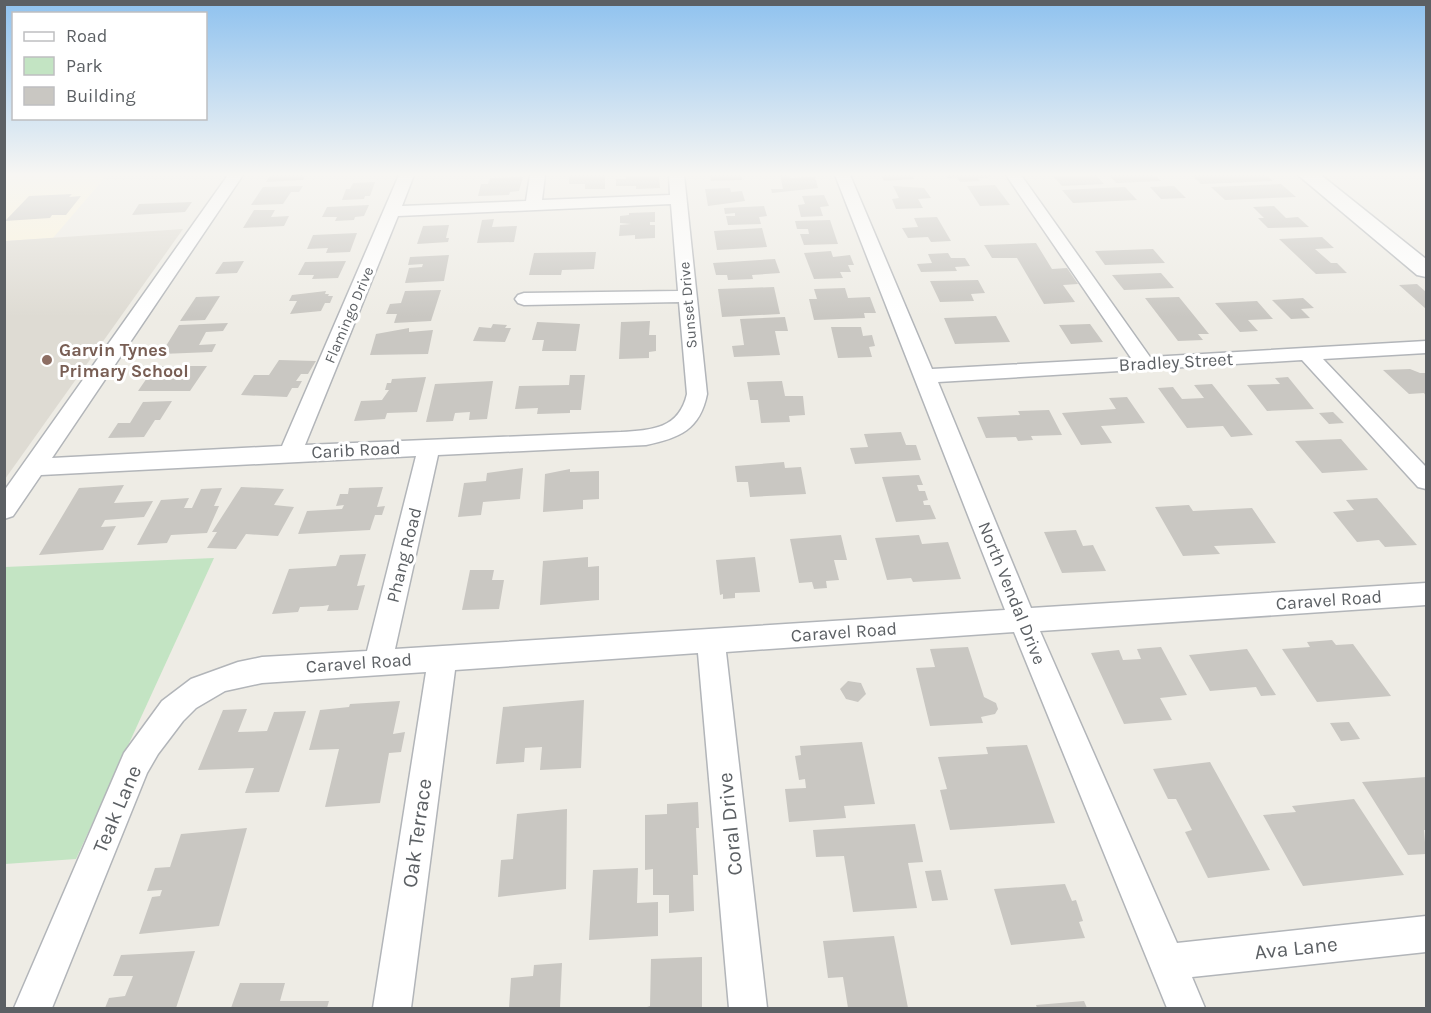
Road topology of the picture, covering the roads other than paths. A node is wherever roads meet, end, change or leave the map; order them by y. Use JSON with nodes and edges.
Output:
{"nodes":[{"id":1,"x":203,"y":222,"type":"edge"},
{"id":2,"x":388,"y":222,"type":"edge"},
{"id":3,"x":681,"y":222,"type":"edge"},
{"id":4,"x":862,"y":222,"type":"edge"},
{"id":5,"x":1046,"y":222,"type":"edge"},
{"id":6,"x":1367,"y":222,"type":"edge"},
{"id":7,"x":1426,"y":270,"type":"edge"},
{"id":8,"x":687,"y":296,"type":"junction"},
{"id":9,"x":524,"y":299,"type":"dead end"},
{"id":10,"x":1426,"y":347,"type":"edge"},
{"id":11,"x":1308,"y":355,"type":"junction"},
{"id":12,"x":1145,"y":364,"type":"junction"},
{"id":13,"x":925,"y":375,"type":"junction"},
{"id":14,"x":677,"y":428,"type":"joint"},
{"id":15,"x":429,"y":447,"type":"junction"},
{"id":16,"x":290,"y":453,"type":"junction"},
{"id":17,"x":34,"y":467,"type":"junction"},
{"id":18,"x":1426,"y":481,"type":"edge"},
{"id":19,"x":4,"y":510,"type":"edge"},
{"id":20,"x":1426,"y":594,"type":"edge"},
{"id":21,"x":1022,"y":620,"type":"junction"},
{"id":22,"x":711,"y":640,"type":"junction"},
{"id":23,"x":442,"y":658,"type":"junction"},
{"id":24,"x":378,"y":662,"type":"junction"},
{"id":25,"x":262,"y":670,"type":"joint"},
{"id":26,"x":1426,"y":934,"type":"edge"},
{"id":27,"x":1166,"y":962,"type":"junction"},
{"id":28,"x":33,"y":1008,"type":"edge"},
{"id":29,"x":392,"y":1008,"type":"edge"},
{"id":30,"x":748,"y":1008,"type":"edge"},
{"id":31,"x":1186,"y":1008,"type":"edge"}],
"edges":[{"from":1,"to":17,"type":"street"},
{"from":2,"to":16,"type":"street","name":"Flamingo Drive"},
{"from":3,"to":8,"type":"street","name":"Sunset Drive"},
{"from":4,"to":13,"type":"street","name":"North Vendal Drive"},
{"from":5,"to":12,"type":"street"},
{"from":6,"to":7,"type":"street"},
{"from":8,"to":9,"type":"street"},
{"from":8,"to":14,"type":"street","name":"Sunset Drive"},
{"from":10,"to":11,"type":"street","name":"Bradley Street"},
{"from":11,"to":12,"type":"street","name":"Bradley Street"},
{"from":11,"to":18,"type":"street"},
{"from":12,"to":13,"type":"street","name":"Bradley Street"},
{"from":13,"to":21,"type":"street","name":"North Vendal Drive"},
{"from":14,"to":15,"type":"street","name":"Carib Road"},
{"from":15,"to":16,"type":"street","name":"Carib Road"},
{"from":15,"to":24,"type":"street","name":"Phang Road"},
{"from":16,"to":17,"type":"street","name":"Carib Road"},
{"from":17,"to":19,"type":"street"},
{"from":20,"to":21,"type":"street","name":"Caravel Road"},
{"from":21,"to":22,"type":"street","name":"Caravel Road"},
{"from":21,"to":27,"type":"street","name":"North Vendal Drive"},
{"from":22,"to":23,"type":"street","name":"Caravel Road"},
{"from":22,"to":30,"type":"street","name":"Coral Drive"},
{"from":23,"to":24,"type":"street","name":"Caravel Road"},
{"from":23,"to":29,"type":"street","name":"Oak Terrace"},
{"from":24,"to":25,"type":"street","name":"Caravel Road"},
{"from":25,"to":28,"type":"street","name":"Teak Lane"},
{"from":26,"to":27,"type":"street","name":"Ava Lane"},
{"from":27,"to":31,"type":"street","name":"North Vendal Drive"}]}
